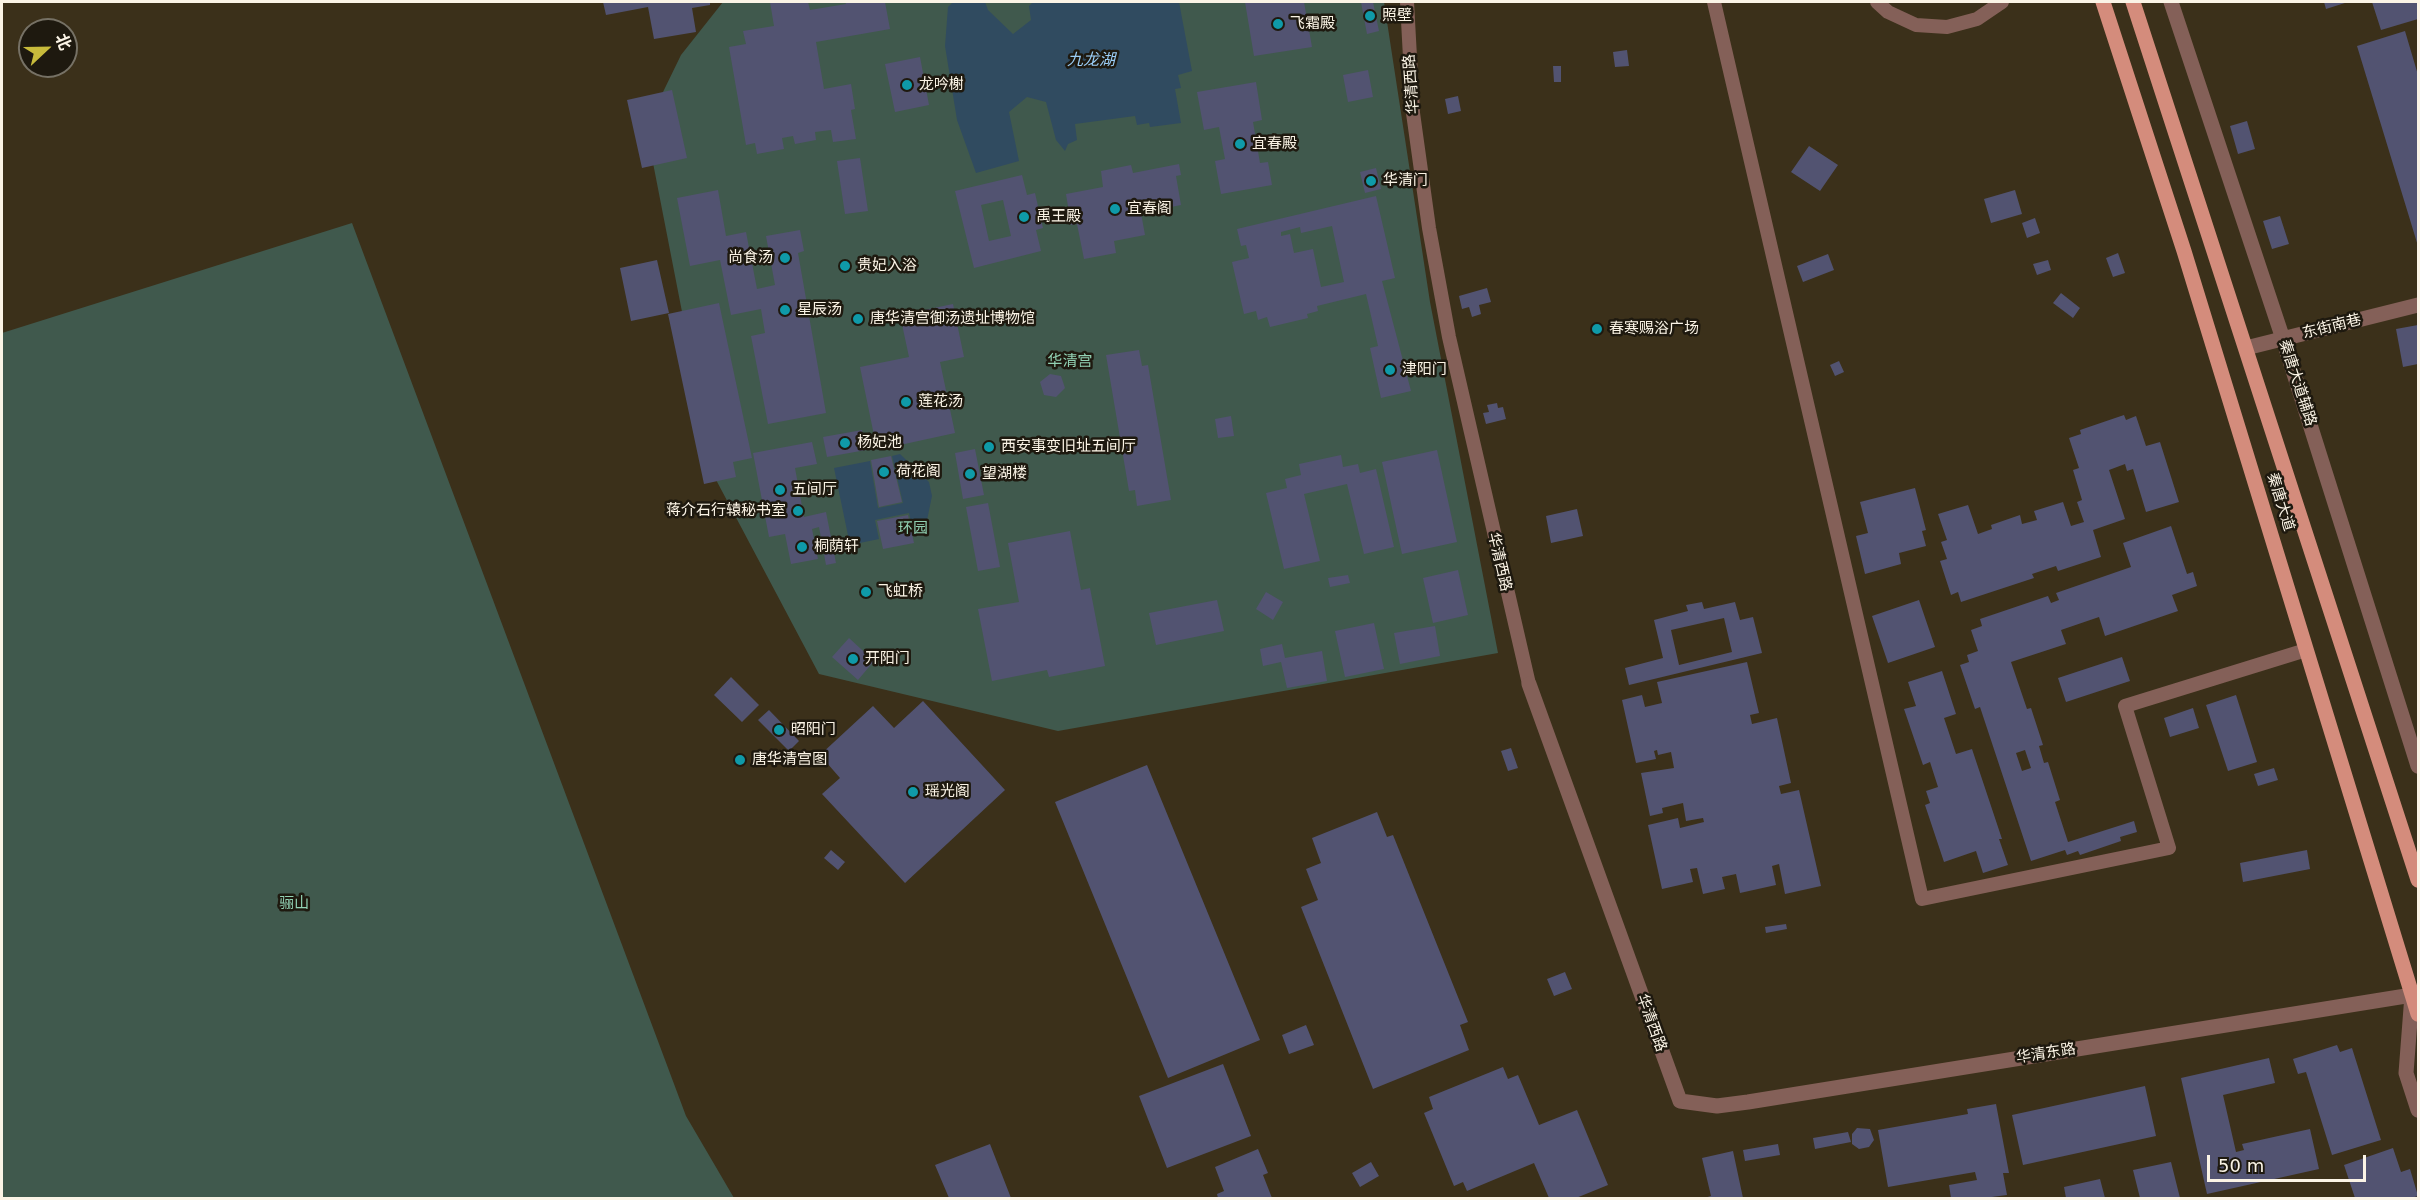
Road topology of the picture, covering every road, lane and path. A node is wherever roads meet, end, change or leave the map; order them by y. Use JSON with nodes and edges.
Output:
{"nodes":[{"id":1,"x":1407,"y":2,"type":"edge"},
{"id":2,"x":1714,"y":2,"type":"edge"},
{"id":3,"x":1877,"y":2,"type":"edge"},
{"id":4,"x":2002,"y":2,"type":"edge"},
{"id":5,"x":2103,"y":2,"type":"edge"},
{"id":6,"x":2133,"y":2,"type":"edge"},
{"id":7,"x":2171,"y":2,"type":"edge"},
{"id":8,"x":2418,"y":306,"type":"edge"},
{"id":9,"x":2283,"y":339,"type":"junction"},
{"id":10,"x":2246,"y":348,"type":"junction"},
{"id":11,"x":2306,"y":650,"type":"junction"},
{"id":12,"x":1529,"y":684,"type":"joint"},
{"id":13,"x":2418,"y":766,"type":"edge"},
{"id":14,"x":2418,"y":880,"type":"edge"},
{"id":15,"x":2412,"y":995,"type":"junction"},
{"id":16,"x":2418,"y":1014,"type":"edge"},
{"id":17,"x":1680,"y":1101,"type":"joint"},
{"id":18,"x":2418,"y":1110,"type":"edge"}],
"edges":[{"from":1,"to":12,"type":"street","name":"华清西路"},
{"from":2,"to":11,"type":"street"},
{"from":3,"to":4,"type":"street"},
{"from":5,"to":11,"type":"main road","name":"秦唐大道"},
{"from":6,"to":10,"type":"main road","name":"秦唐大道"},
{"from":7,"to":9,"type":"street","name":"秦唐大道辅路"},
{"from":8,"to":9,"type":"street","name":"东街南巷"},
{"from":9,"to":10,"type":"street","name":"东街南巷"},
{"from":9,"to":13,"type":"street","name":"秦唐大道辅路"},
{"from":10,"to":14,"type":"main road","name":"秦唐大道"},
{"from":11,"to":15,"type":"main road","name":"秦唐大道"},
{"from":12,"to":17,"type":"street","name":"华清西路"},
{"from":15,"to":16,"type":"main road","name":"秦唐大道"},
{"from":15,"to":17,"type":"street","name":"华清东路"},
{"from":15,"to":18,"type":"street"}]}
